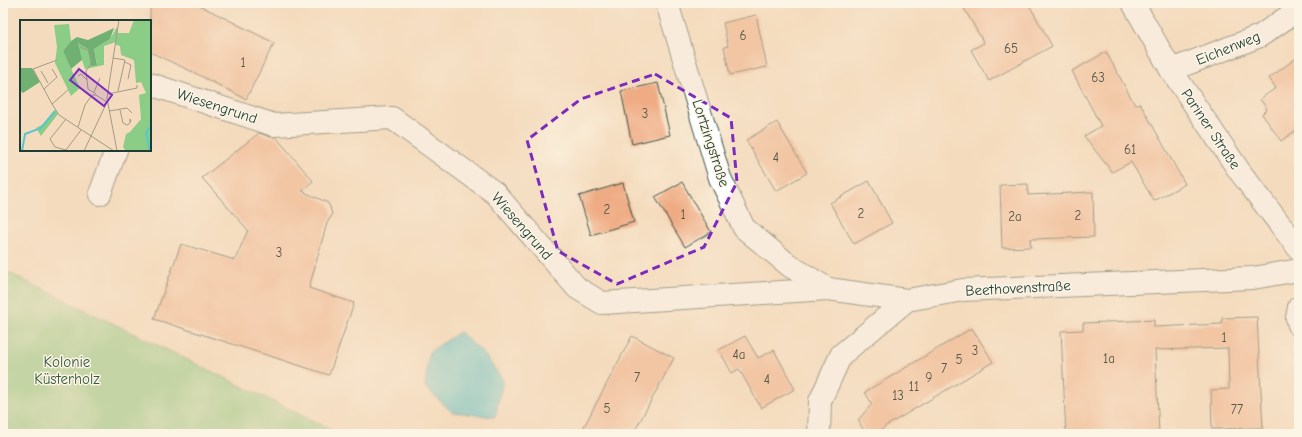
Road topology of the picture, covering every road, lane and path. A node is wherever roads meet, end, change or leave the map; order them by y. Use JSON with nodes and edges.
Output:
{"nodes":[{"id":1,"x":667,"y":3,"type":"edge"},
{"id":2,"x":1133,"y":3,"type":"edge"},
{"id":3,"x":1299,"y":4,"type":"edge"},
{"id":4,"x":1171,"y":70,"type":"junction"},
{"id":5,"x":151,"y":84,"type":"edge"},
{"id":6,"x":116,"y":151,"type":"edge"},
{"id":7,"x":100,"y":194,"type":"dead end"},
{"id":8,"x":1299,"y":249,"type":"edge"},
{"id":9,"x":1299,"y":270,"type":"edge"},
{"id":10,"x":828,"y":288,"type":"junction"},
{"id":11,"x":907,"y":300,"type":"junction"},
{"id":12,"x":1299,"y":307,"type":"edge"},
{"id":13,"x":1299,"y":325,"type":"edge"},
{"id":14,"x":819,"y":434,"type":"edge"}],
"edges":[{"from":1,"to":10,"type":"street","name":"Lortzingstraße"},
{"from":2,"to":4,"type":"street","name":"Pariner Straße"},
{"from":3,"to":4,"type":"street","name":"Eichenweg"},
{"from":4,"to":8,"type":"street","name":"Pariner Straße"},
{"from":5,"to":10,"type":"street","name":"Wiesengrund"},
{"from":6,"to":7,"type":"street"},
{"from":9,"to":11,"type":"street","name":"Beethovenstraße"},
{"from":10,"to":11,"type":"street","name":"Wiesengrund"},
{"from":11,"to":14,"type":"street","name":"Beethovenstraße"},
{"from":12,"to":13,"type":"street"}]}
